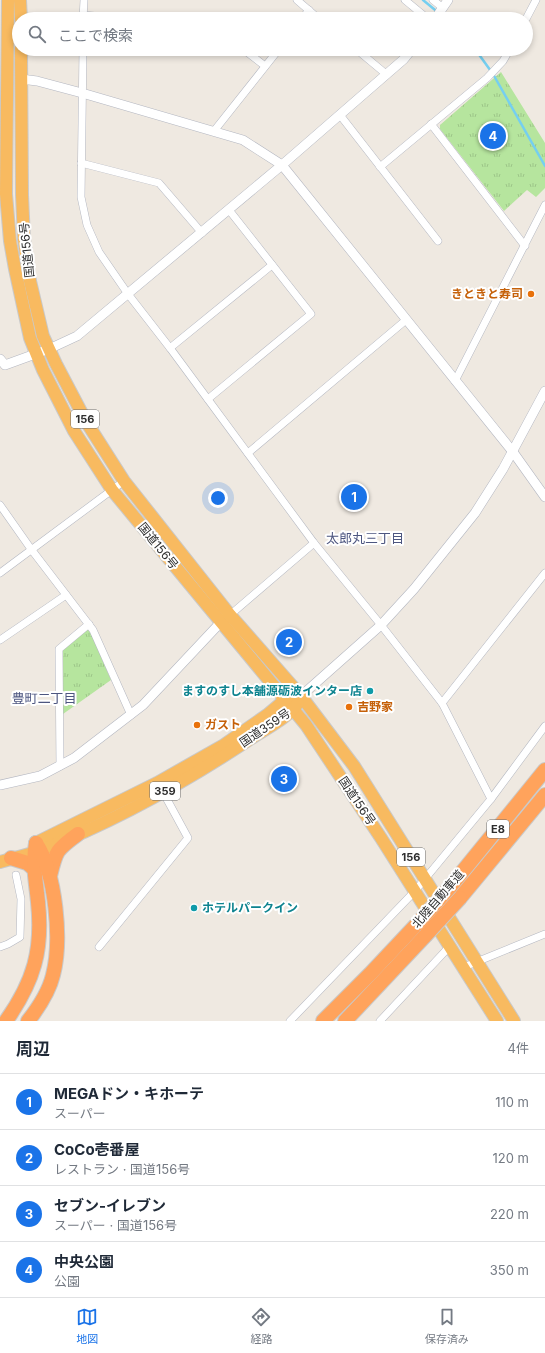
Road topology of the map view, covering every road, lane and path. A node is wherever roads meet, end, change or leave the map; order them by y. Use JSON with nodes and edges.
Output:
{"nodes":[{"id":1,"x":8,"y":0,"type":"edge"},
{"id":2,"x":20,"y":0,"type":"edge"},
{"id":3,"x":84,"y":0,"type":"edge"},
{"id":4,"x":297,"y":0,"type":"edge"},
{"id":5,"x":405,"y":0,"type":"edge"},
{"id":6,"x":433,"y":0,"type":"edge"},
{"id":7,"x":536,"y":0,"type":"edge"},
{"id":8,"x":445,"y":4,"type":"edge"},
{"id":9,"x":309,"y":10,"type":"joint"},
{"id":10,"x":21,"y":12,"type":"edge"},
{"id":11,"x":83,"y":12,"type":"edge"},
{"id":12,"x":311,"y":12,"type":"edge"},
{"id":13,"x":420,"y":12,"type":"edge"},
{"id":14,"x":530,"y":12,"type":"edge"},
{"id":15,"x":21,"y":56,"type":"edge"},
{"id":16,"x":83,"y":56,"type":"edge"},
{"id":17,"x":252,"y":56,"type":"edge"},
{"id":18,"x":273,"y":56,"type":"edge"},
{"id":19,"x":364,"y":56,"type":"edge"},
{"id":20,"x":406,"y":56,"type":"edge"},
{"id":21,"x":506,"y":56,"type":"edge"},
{"id":22,"x":265,"y":66,"type":"junction"},
{"id":23,"x":386,"y":74,"type":"junction"},
{"id":24,"x":21,"y":79,"type":"junction"},
{"id":25,"x":82,"y":93,"type":"junction"},
{"id":26,"x":340,"y":115,"type":"junction"},
{"id":27,"x":431,"y":124,"type":"junction"},
{"id":28,"x":214,"y":131,"type":"junction"},
{"id":29,"x":81,"y":163,"type":"junction"},
{"id":30,"x":282,"y":165,"type":"junction"},
{"id":31,"x":380,"y":167,"type":"junction"},
{"id":32,"x":545,"y":205,"type":"edge"},
{"id":33,"x":229,"y":210,"type":"junction"},
{"id":34,"x":202,"y":233,"type":"junction"},
{"id":35,"x":438,"y":242,"type":"dead end"},
{"id":36,"x":524,"y":246,"type":"junction"},
{"id":37,"x":272,"y":265,"type":"junction"},
{"id":38,"x":128,"y":294,"type":"junction"},
{"id":39,"x":406,"y":320,"type":"junction"},
{"id":40,"x":170,"y":348,"type":"junction"},
{"id":41,"x":49,"y":349,"type":"junction"},
{"id":42,"x":37,"y":354,"type":"junction"},
{"id":43,"x":2,"y":365,"type":"edge"},
{"id":44,"x":456,"y":381,"type":"junction"},
{"id":45,"x":545,"y":391,"type":"edge"},
{"id":46,"x":208,"y":399,"type":"junction"},
{"id":47,"x":513,"y":452,"type":"junction"},
{"id":48,"x":248,"y":453,"type":"junction"},
{"id":49,"x":124,"y":481,"type":"junction"},
{"id":50,"x":112,"y":490,"type":"junction"},
{"id":51,"x":545,"y":498,"type":"edge"},
{"id":52,"x":0,"y":504,"type":"edge"},
{"id":53,"x":314,"y":543,"type":"junction"},
{"id":54,"x":31,"y":550,"type":"junction"},
{"id":55,"x":0,"y":573,"type":"edge"},
{"id":56,"x":545,"y":574,"type":"edge"},
{"id":57,"x":66,"y":595,"type":"junction"},
{"id":58,"x":226,"y":619,"type":"junction"},
{"id":59,"x":89,"y":624,"type":"junction"},
{"id":60,"x":381,"y":625,"type":"junction"},
{"id":61,"x":0,"y":640,"type":"edge"},
{"id":62,"x":302,"y":696,"type":"junction"},
{"id":63,"x":286,"y":699,"type":"junction"},
{"id":64,"x":442,"y":703,"type":"junction"},
{"id":65,"x":294,"y":709,"type":"junction"},
{"id":66,"x":131,"y":714,"type":"junction"},
{"id":67,"x":545,"y":726,"type":"edge"},
{"id":68,"x":60,"y":766,"type":"junction"},
{"id":69,"x":545,"y":770,"type":"edge"},
{"id":70,"x":0,"y":785,"type":"edge"},
{"id":71,"x":163,"y":792,"type":"junction"},
{"id":72,"x":545,"y":795,"type":"edge"},
{"id":73,"x":491,"y":799,"type":"junction"},
{"id":74,"x":78,"y":834,"type":"junction"},
{"id":75,"x":37,"y":848,"type":"junction"},
{"id":76,"x":4,"y":860,"type":"edge"},
{"id":77,"x":34,"y":869,"type":"junction"},
{"id":78,"x":16,"y":876,"type":"dead end"},
{"id":79,"x":50,"y":877,"type":"junction"},
{"id":80,"x":424,"y":879,"type":"junction"},
{"id":81,"x":415,"y":891,"type":"junction"},
{"id":82,"x":545,"y":934,"type":"edge"},
{"id":83,"x":450,"y":946,"type":"junction"},
{"id":84,"x":0,"y":947,"type":"edge"},
{"id":85,"x":99,"y":947,"type":"dead end"},
{"id":86,"x":477,"y":961,"type":"junction"},
{"id":87,"x":464,"y":967,"type":"junction"},
{"id":88,"x":6,"y":1021,"type":"edge"},
{"id":89,"x":28,"y":1021,"type":"edge"},
{"id":90,"x":290,"y":1021,"type":"edge"},
{"id":91,"x":324,"y":1021,"type":"edge"},
{"id":92,"x":345,"y":1021,"type":"edge"},
{"id":93,"x":380,"y":1021,"type":"edge"},
{"id":94,"x":497,"y":1021,"type":"edge"},
{"id":95,"x":514,"y":1021,"type":"edge"}],
"edges":[{"from":1,"to":42,"type":"highway","name":"国道156号","number":"156"},
{"from":2,"to":10,"type":"highway"},
{"from":3,"to":11,"type":"street"},
{"from":4,"to":9,"type":"street"},
{"from":5,"to":13,"type":"street"},
{"from":6,"to":8,"type":"street"},
{"from":7,"to":14,"type":"street"},
{"from":9,"to":12,"type":"street"},
{"from":15,"to":24,"type":"highway","name":"国道156号","number":"156"},
{"from":16,"to":25,"type":"street"},
{"from":17,"to":22,"type":"street"},
{"from":18,"to":22,"type":"street"},
{"from":19,"to":23,"type":"street"},
{"from":20,"to":23,"type":"street"},
{"from":21,"to":27,"type":"street"},
{"from":22,"to":28,"type":"street"},
{"from":23,"to":26,"type":"street"},
{"from":24,"to":25,"type":"street"},
{"from":24,"to":41,"type":"highway","name":"国道156号","number":"156"},
{"from":25,"to":28,"type":"street"},
{"from":25,"to":29,"type":"street"},
{"from":26,"to":30,"type":"street"},
{"from":26,"to":31,"type":"street"},
{"from":27,"to":31,"type":"street"},
{"from":27,"to":36,"type":"street"},
{"from":28,"to":30,"type":"street"},
{"from":29,"to":34,"type":"street"},
{"from":29,"to":38,"type":"street"},
{"from":30,"to":33,"type":"street"},
{"from":30,"to":39,"type":"street"},
{"from":31,"to":35,"type":"street"},
{"from":32,"to":36,"type":"street"},
{"from":33,"to":34,"type":"street"},
{"from":33,"to":37,"type":"street"},
{"from":34,"to":38,"type":"street"},
{"from":36,"to":44,"type":"street"},
{"from":37,"to":40,"type":"street"},
{"from":37,"to":46,"type":"street"},
{"from":38,"to":40,"type":"street"},
{"from":38,"to":41,"type":"street"},
{"from":39,"to":44,"type":"street"},
{"from":39,"to":48,"type":"street"},
{"from":40,"to":46,"type":"street"},
{"from":41,"to":42,"type":"street"},
{"from":41,"to":49,"type":"highway","name":"国道156号","number":"156"},
{"from":42,"to":43,"type":"street"},
{"from":42,"to":50,"type":"highway","name":"国道156号","number":"156"},
{"from":44,"to":47,"type":"street"},
{"from":45,"to":47,"type":"street"},
{"from":46,"to":48,"type":"street"},
{"from":47,"to":51,"type":"street"},
{"from":47,"to":60,"type":"street"},
{"from":48,"to":53,"type":"street"},
{"from":49,"to":50,"type":"street"},
{"from":49,"to":58,"type":"highway","name":"国道156号","number":"156"},
{"from":50,"to":54,"type":"street"},
{"from":50,"to":58,"type":"highway","name":"国道156号","number":"156"},
{"from":52,"to":54,"type":"street"},
{"from":53,"to":58,"type":"street"},
{"from":53,"to":60,"type":"street"},
{"from":54,"to":55,"type":"street"},
{"from":54,"to":57,"type":"street"},
{"from":56,"to":64,"type":"street"},
{"from":57,"to":59,"type":"street"},
{"from":57,"to":61,"type":"street"},
{"from":58,"to":62,"type":"highway","name":"国道156号","number":"156"},
{"from":58,"to":63,"type":"highway","name":"国道156号","number":"156"},
{"from":58,"to":66,"type":"street"},
{"from":59,"to":66,"type":"street"},
{"from":59,"to":68,"type":"street"},
{"from":60,"to":62,"type":"street"},
{"from":60,"to":64,"type":"street"},
{"from":62,"to":63,"type":"highway","name":"国道359号","number":"359"},
{"from":62,"to":65,"type":"highway","name":"国道359号","number":"359"},
{"from":62,"to":80,"type":"highway","name":"国道156号","number":"156"},
{"from":63,"to":65,"type":"highway","name":"国道156号","number":"156"},
{"from":63,"to":75,"type":"highway","name":"国道359号","number":"359"},
{"from":64,"to":73,"type":"street"},
{"from":65,"to":71,"type":"highway","name":"国道359号","number":"359"},
{"from":65,"to":81,"type":"highway","name":"国道156号","number":"156"},
{"from":66,"to":68,"type":"street"},
{"from":67,"to":73,"type":"street"},
{"from":68,"to":70,"type":"street"},
{"from":69,"to":91,"type":"highway","name":"北陸自動車道","number":"E8","bridge":true},
{"from":71,"to":74,"type":"highway","name":"国道359号","number":"359"},
{"from":71,"to":85,"type":"street"},
{"from":72,"to":92,"type":"highway","name":"北陸自動車道","number":"E8","bridge":true},
{"from":73,"to":80,"type":"street"},
{"from":74,"to":75,"type":"highway","name":"国道359号","number":"359"},
{"from":74,"to":79,"type":"highway"},
{"from":75,"to":76,"type":"highway","name":"国道359号","number":"359"},
{"from":75,"to":77,"type":"highway"},
{"from":75,"to":79,"type":"highway"},
{"from":76,"to":77,"type":"highway"},
{"from":77,"to":88,"type":"highway"},
{"from":78,"to":84,"type":"street"},
{"from":79,"to":89,"type":"highway"},
{"from":80,"to":81,"type":"street"},
{"from":80,"to":86,"type":"highway","name":"国道156号","number":"156"},
{"from":81,"to":83,"type":"highway","name":"国道156号","number":"156"},
{"from":81,"to":90,"type":"street"},
{"from":82,"to":86,"type":"street"},
{"from":83,"to":87,"type":"highway","name":"国道156号","number":"156"},
{"from":83,"to":93,"type":"street"},
{"from":86,"to":87,"type":"street"},
{"from":86,"to":95,"type":"highway","name":"国道156号","number":"156"},
{"from":87,"to":94,"type":"highway","name":"国道156号","number":"156"}]}
